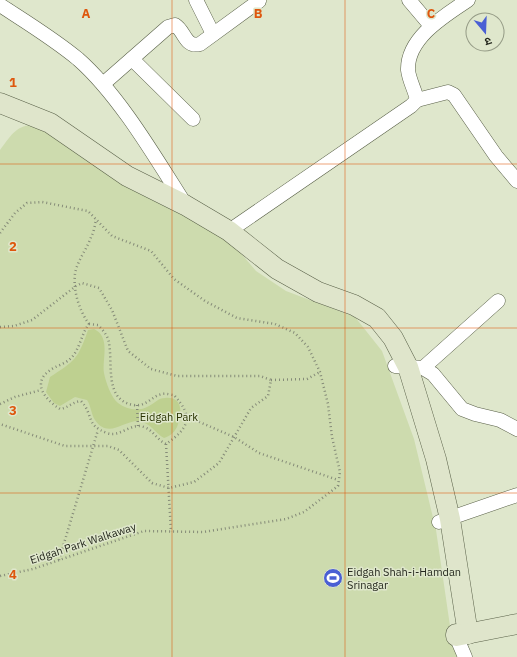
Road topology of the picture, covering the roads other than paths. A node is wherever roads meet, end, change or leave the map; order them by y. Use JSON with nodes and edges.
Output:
{"nodes":[{"id":1,"x":196,"y":0,"type":"edge"},
{"id":2,"x":409,"y":0,"type":"edge"},
{"id":3,"x":468,"y":0,"type":"edge"},
{"id":4,"x":259,"y":1,"type":"edge"},
{"id":5,"x":0,"y":5,"type":"edge"},
{"id":6,"x":431,"y":26,"type":"junction"},
{"id":7,"x":213,"y":34,"type":"junction"},
{"id":8,"x":132,"y":59,"type":"junction"},
{"id":9,"x":103,"y":84,"type":"junction"},
{"id":10,"x":416,"y":100,"type":"junction"},
{"id":11,"x":0,"y":103,"type":"edge"},
{"id":12,"x":193,"y":119,"type":"dead end"},
{"id":13,"x":517,"y":181,"type":"edge"},
{"id":14,"x":185,"y":205,"type":"junction"},
{"id":15,"x":229,"y":231,"type":"junction"},
{"id":16,"x":498,"y":301,"type":"dead end"},
{"id":17,"x":409,"y":367,"type":"junction"},
{"id":18,"x":517,"y":429,"type":"edge"},
{"id":19,"x":517,"y":495,"type":"edge"},
{"id":20,"x":444,"y":521,"type":"junction"},
{"id":21,"x":517,"y":624,"type":"edge"},
{"id":22,"x":462,"y":635,"type":"junction"},
{"id":23,"x":465,"y":657,"type":"edge"}],
"edges":[{"from":1,"to":7,"type":"street"},
{"from":2,"to":6,"type":"street"},
{"from":3,"to":6,"type":"street"},
{"from":4,"to":7,"type":"street"},
{"from":5,"to":9,"type":"street"},
{"from":6,"to":10,"type":"street"},
{"from":7,"to":8,"type":"street"},
{"from":8,"to":9,"type":"street"},
{"from":8,"to":12,"type":"street"},
{"from":9,"to":14,"type":"street"},
{"from":10,"to":13,"type":"street"},
{"from":10,"to":15,"type":"street"},
{"from":11,"to":14,"type":"street"},
{"from":14,"to":15,"type":"street"},
{"from":15,"to":17,"type":"street"},
{"from":16,"to":17,"type":"street"},
{"from":17,"to":18,"type":"street"},
{"from":17,"to":20,"type":"street"},
{"from":19,"to":20,"type":"street"},
{"from":20,"to":22,"type":"street"},
{"from":21,"to":22,"type":"street"},
{"from":22,"to":23,"type":"street"}]}
